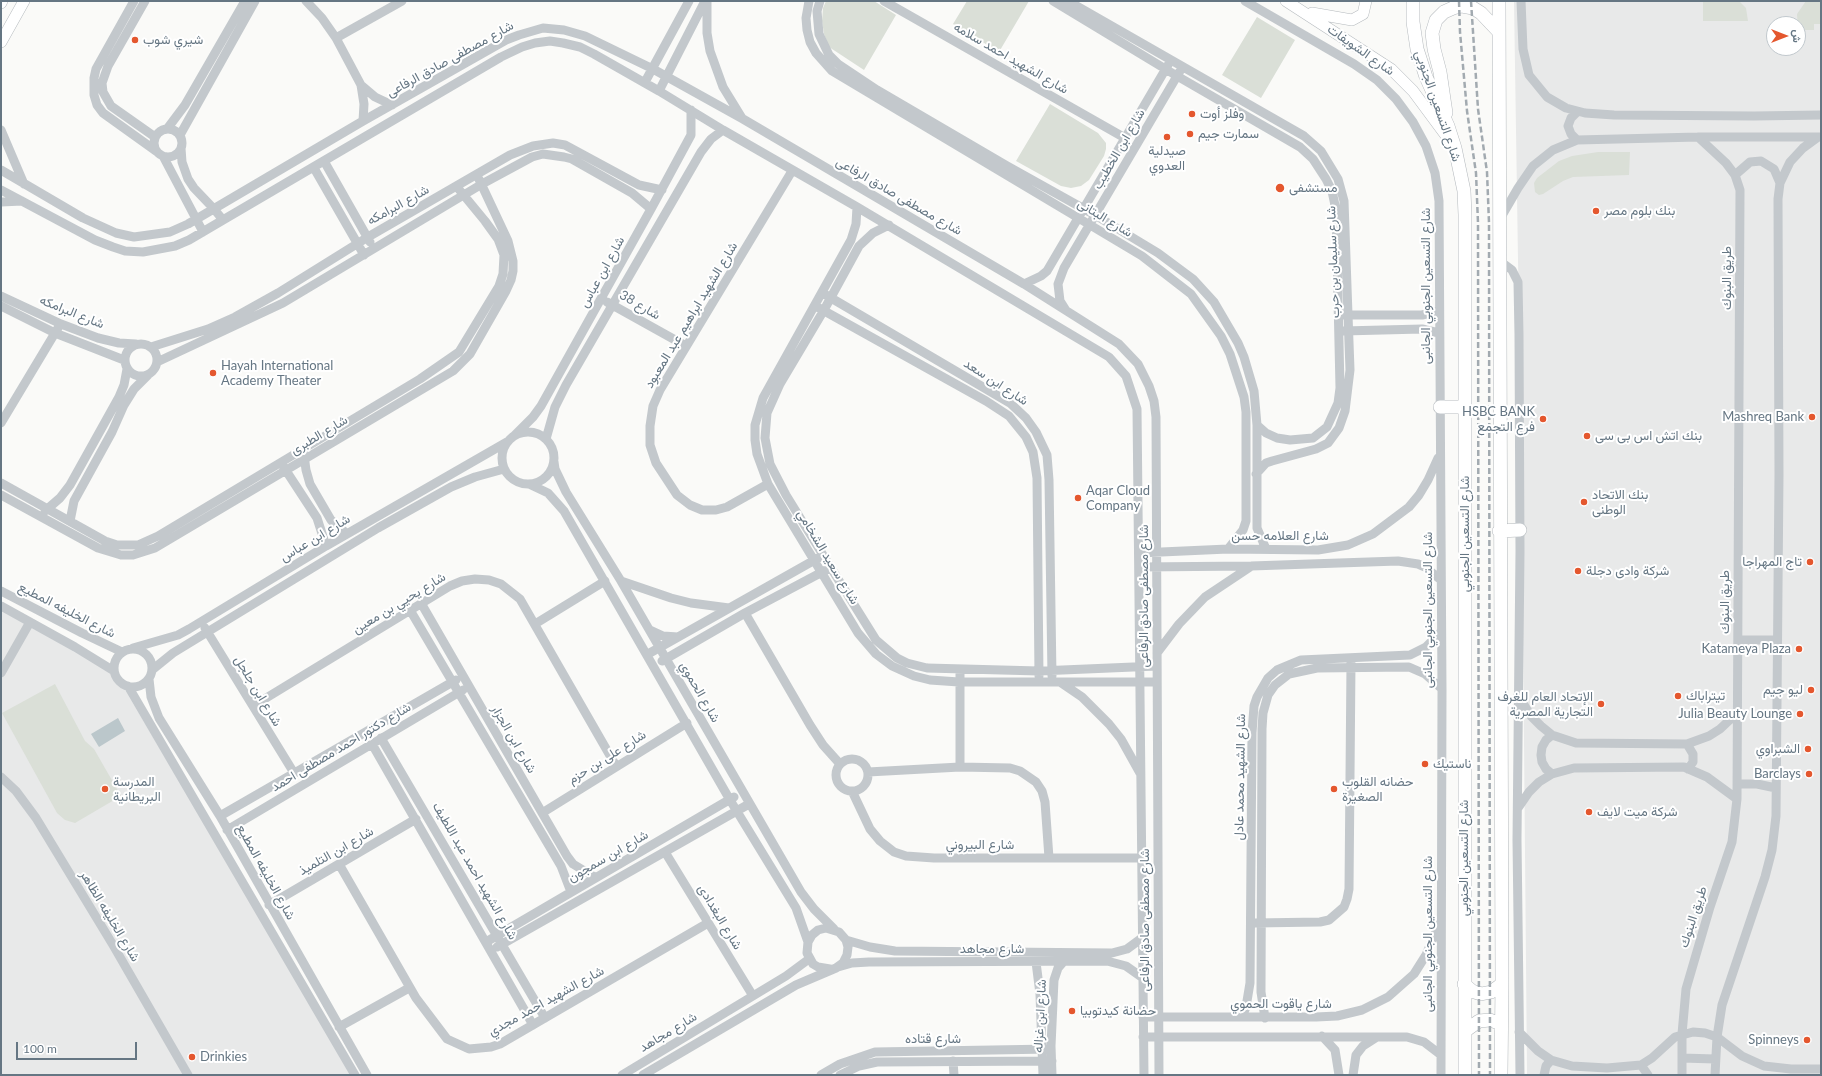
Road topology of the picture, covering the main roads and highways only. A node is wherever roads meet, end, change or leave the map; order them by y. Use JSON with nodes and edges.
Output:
{"nodes":[{"id":1,"x":24,"y":1,"type":"edge"},
{"id":2,"x":1286,"y":1,"type":"edge"},
{"id":3,"x":1366,"y":1,"type":"edge"},
{"id":4,"x":1412,"y":1,"type":"edge"},
{"id":5,"x":1498,"y":1,"type":"edge"},
{"id":6,"x":1305,"y":12,"type":"junction"},
{"id":7,"x":1499,"y":32,"type":"junction"},
{"id":8,"x":1,"y":42,"type":"edge"},
{"id":9,"x":1448,"y":126,"type":"junction"},
{"id":10,"x":1455,"y":148,"type":"junction"},
{"id":11,"x":1440,"y":407,"type":"road end"},
{"id":12,"x":1465,"y":407,"type":"junction"},
{"id":13,"x":1520,"y":530,"type":"road end"},
{"id":14,"x":1500,"y":531,"type":"junction"},
{"id":15,"x":1464,"y":984,"type":"junction"},
{"id":16,"x":1502,"y":984,"type":"junction"},
{"id":17,"x":1501,"y":1024,"type":"junction"},
{"id":18,"x":1465,"y":1031,"type":"junction"},
{"id":19,"x":1465,"y":1075,"type":"edge"},
{"id":20,"x":1501,"y":1075,"type":"edge"}],
"edges":[{"from":1,"to":8,"type":"main road"},
{"from":2,"to":6,"type":"main road","name":"شارع الشويفات"},
{"from":3,"to":6,"type":"main road"},
{"from":4,"to":9,"type":"highway","name":"شارع التسعين الجنوبي"},
{"from":5,"to":7,"type":"highway"},
{"from":6,"to":10,"type":"main road","name":"شارع الشويفات"},
{"from":7,"to":9,"type":"highway"},
{"from":7,"to":14,"type":"highway"},
{"from":9,"to":10,"type":"highway","name":"شارع التسعين الجنوبي"},
{"from":10,"to":12,"type":"highway","name":"شارع التسعين الجنوبي"},
{"from":11,"to":12,"type":"highway"},
{"from":12,"to":15,"type":"highway","name":"شارع التسعين الجنوبي"},
{"from":13,"to":14,"type":"highway"},
{"from":14,"to":16,"type":"highway"},
{"from":15,"to":16,"type":"highway"},
{"from":15,"to":18,"type":"highway","name":"شارع التسعين الجنوبي"},
{"from":16,"to":17,"type":"highway"},
{"from":17,"to":18,"type":"highway"},
{"from":17,"to":20,"type":"highway"},
{"from":18,"to":19,"type":"highway","name":"شارع التسعين الجنوبي"}]}
